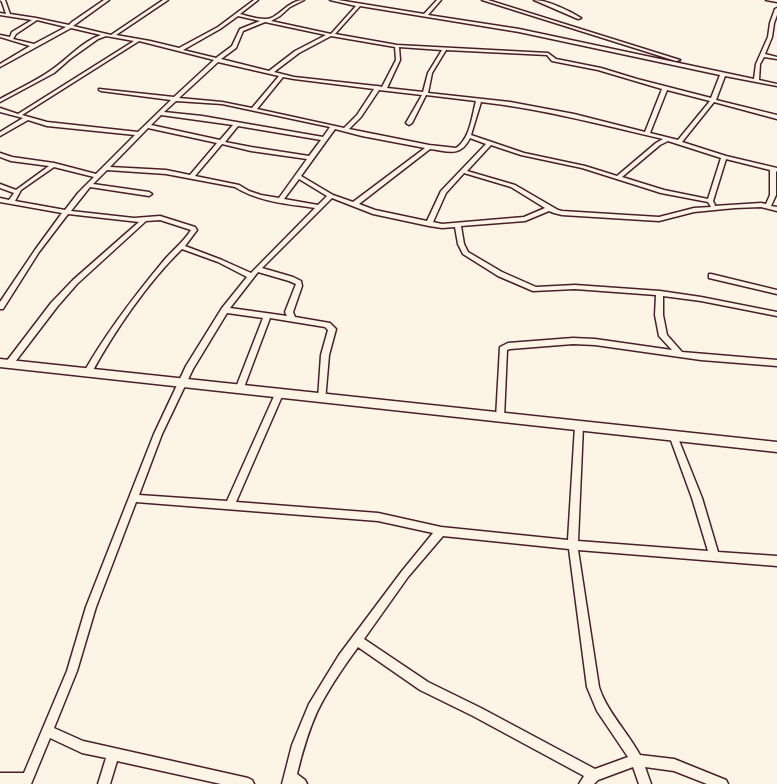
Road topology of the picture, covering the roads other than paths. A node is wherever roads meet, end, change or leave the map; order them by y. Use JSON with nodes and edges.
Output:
{"nodes":[{"id":1,"x":1,"y":0,"type":"edge"},
{"id":2,"x":107,"y":0,"type":"edge"},
{"id":3,"x":166,"y":0,"type":"edge"},
{"id":4,"x":256,"y":0,"type":"edge"},
{"id":5,"x":302,"y":0,"type":"edge"},
{"id":6,"x":332,"y":0,"type":"edge"},
{"id":7,"x":439,"y":0,"type":"edge"},
{"id":8,"x":484,"y":0,"type":"edge"},
{"id":9,"x":768,"y":0,"type":"edge"},
{"id":10,"x":777,"y":1,"type":"edge"},
{"id":11,"x":536,"y":2,"type":"edge"},
{"id":12,"x":359,"y":5,"type":"junction"},
{"id":13,"x":530,"y":9,"type":"dead end"},
{"id":14,"x":777,"y":12,"type":"edge"},
{"id":15,"x":525,"y":13,"type":"junction"},
{"id":16,"x":0,"y":14,"type":"edge"},
{"id":17,"x":8,"y":14,"type":"junction"},
{"id":18,"x":239,"y":15,"type":"junction"},
{"id":19,"x":425,"y":16,"type":"junction"},
{"id":20,"x":579,"y":18,"type":"dead end"},
{"id":21,"x":36,"y":19,"type":"junction"},
{"id":22,"x":266,"y":21,"type":"junction"},
{"id":23,"x":774,"y":23,"type":"edge"},
{"id":24,"x":70,"y":27,"type":"junction"},
{"id":25,"x":94,"y":33,"type":"junction"},
{"id":26,"x":106,"y":35,"type":"junction"},
{"id":27,"x":331,"y":35,"type":"junction"},
{"id":28,"x":0,"y":36,"type":"edge"},
{"id":29,"x":112,"y":36,"type":"junction"},
{"id":30,"x":96,"y":38,"type":"junction"},
{"id":31,"x":11,"y":39,"type":"junction"},
{"id":32,"x":138,"y":40,"type":"junction"},
{"id":33,"x":34,"y":46,"type":"junction"},
{"id":34,"x":397,"y":46,"type":"junction"},
{"id":35,"x":445,"y":48,"type":"junction"},
{"id":36,"x":181,"y":49,"type":"junction"},
{"id":37,"x":762,"y":55,"type":"junction"},
{"id":38,"x":777,"y":58,"type":"edge"},
{"id":39,"x":217,"y":60,"type":"junction"},
{"id":40,"x":0,"y":66,"type":"edge"},
{"id":41,"x":709,"y":71,"type":"junction"},
{"id":42,"x":270,"y":73,"type":"junction"},
{"id":43,"x":723,"y":74,"type":"junction"},
{"id":44,"x":282,"y":76,"type":"junction"},
{"id":45,"x":756,"y":81,"type":"junction"},
{"id":46,"x":777,"y":85,"type":"edge"},
{"id":47,"x":378,"y":87,"type":"junction"},
{"id":48,"x":384,"y":88,"type":"junction"},
{"id":49,"x":665,"y":88,"type":"junction"},
{"id":50,"x":101,"y":90,"type":"dead end"},
{"id":51,"x":425,"y":94,"type":"junction"},
{"id":52,"x":174,"y":99,"type":"junction"},
{"id":53,"x":479,"y":100,"type":"junction"},
{"id":54,"x":713,"y":100,"type":"junction"},
{"id":55,"x":0,"y":101,"type":"edge"},
{"id":56,"x":0,"y":110,"type":"edge"},
{"id":57,"x":253,"y":110,"type":"junction"},
{"id":58,"x":160,"y":113,"type":"junction"},
{"id":59,"x":19,"y":115,"type":"junction"},
{"id":60,"x":777,"y":117,"type":"edge"},
{"id":61,"x":27,"y":118,"type":"junction"},
{"id":62,"x":408,"y":123,"type":"dead end"},
{"id":63,"x":236,"y":124,"type":"junction"},
{"id":64,"x":147,"y":126,"type":"junction"},
{"id":65,"x":333,"y":127,"type":"junction"},
{"id":66,"x":346,"y":129,"type":"junction"},
{"id":67,"x":647,"y":133,"type":"junction"},
{"id":68,"x":0,"y":134,"type":"edge"},
{"id":69,"x":139,"y":134,"type":"junction"},
{"id":70,"x":469,"y":136,"type":"junction"},
{"id":71,"x":325,"y":139,"type":"junction"},
{"id":72,"x":668,"y":139,"type":"junction"},
{"id":73,"x":222,"y":142,"type":"junction"},
{"id":74,"x":679,"y":142,"type":"junction"},
{"id":75,"x":490,"y":143,"type":"junction"},
{"id":76,"x":428,"y":147,"type":"junction"},
{"id":77,"x":0,"y":155,"type":"edge"},
{"id":78,"x":724,"y":157,"type":"junction"},
{"id":79,"x":311,"y":158,"type":"junction"},
{"id":80,"x":54,"y":165,"type":"junction"},
{"id":81,"x":107,"y":168,"type":"junction"},
{"id":82,"x":775,"y":169,"type":"edge"},
{"id":83,"x":462,"y":171,"type":"junction"},
{"id":84,"x":97,"y":176,"type":"junction"},
{"id":85,"x":298,"y":176,"type":"junction"},
{"id":86,"x":191,"y":177,"type":"junction"},
{"id":87,"x":618,"y":178,"type":"junction"},
{"id":88,"x":89,"y":185,"type":"junction"},
{"id":89,"x":0,"y":186,"type":"edge"},
{"id":90,"x":17,"y":192,"type":"junction"},
{"id":91,"x":149,"y":194,"type":"dead end"},
{"id":92,"x":331,"y":196,"type":"junction"},
{"id":93,"x":0,"y":200,"type":"edge"},
{"id":94,"x":280,"y":200,"type":"junction"},
{"id":95,"x":710,"y":201,"type":"junction"},
{"id":96,"x":11,"y":202,"type":"junction"},
{"id":97,"x":354,"y":205,"type":"junction"},
{"id":98,"x":768,"y":206,"type":"junction"},
{"id":99,"x":319,"y":207,"type":"junction"},
{"id":100,"x":550,"y":208,"type":"junction"},
{"id":101,"x":714,"y":208,"type":"junction"},
{"id":102,"x":777,"y":208,"type":"edge"},
{"id":103,"x":67,"y":212,"type":"junction"},
{"id":104,"x":144,"y":220,"type":"junction"},
{"id":105,"x":429,"y":224,"type":"junction"},
{"id":106,"x":458,"y":224,"type":"junction"},
{"id":107,"x":180,"y":246,"type":"junction"},
{"id":108,"x":257,"y":269,"type":"junction"},
{"id":109,"x":252,"y":276,"type":"junction"},
{"id":110,"x":711,"y":276,"type":"dead end"},
{"id":111,"x":777,"y":292,"type":"edge"},
{"id":112,"x":660,"y":293,"type":"junction"},
{"id":113,"x":0,"y":307,"type":"edge"},
{"id":114,"x":225,"y":310,"type":"junction"},
{"id":115,"x":777,"y":314,"type":"edge"},
{"id":116,"x":267,"y":316,"type":"junction"},
{"id":117,"x":292,"y":319,"type":"junction"},
{"id":118,"x":680,"y":354,"type":"junction"},
{"id":119,"x":777,"y":363,"type":"edge"},
{"id":120,"x":3,"y":365,"type":"edge"},
{"id":121,"x":88,"y":372,"type":"junction"},
{"id":122,"x":183,"y":383,"type":"junction"},
{"id":123,"x":239,"y":390,"type":"junction"},
{"id":124,"x":279,"y":394,"type":"junction"},
{"id":125,"x":322,"y":399,"type":"junction"},
{"id":126,"x":500,"y":418,"type":"junction"},
{"id":127,"x":579,"y":426,"type":"junction"},
{"id":128,"x":673,"y":435,"type":"junction"},
{"id":129,"x":777,"y":447,"type":"edge"},
{"id":130,"x":133,"y":498,"type":"junction"},
{"id":131,"x":230,"y":506,"type":"junction"},
{"id":132,"x":441,"y":531,"type":"junction"},
{"id":133,"x":573,"y":545,"type":"junction"},
{"id":134,"x":714,"y":556,"type":"junction"},
{"id":135,"x":777,"y":561,"type":"edge"},
{"id":136,"x":357,"y":640,"type":"junction"},
{"id":137,"x":47,"y":731,"type":"junction"},
{"id":138,"x":113,"y":754,"type":"junction"},
{"id":139,"x":636,"y":760,"type":"junction"},
{"id":140,"x":594,"y":775,"type":"junction"},
{"id":141,"x":0,"y":779,"type":"edge"},
{"id":142,"x":26,"y":781,"type":"edge"},
{"id":143,"x":293,"y":782,"type":"edge"},
{"id":144,"x":104,"y":784,"type":"edge"},
{"id":145,"x":248,"y":784,"type":"edge"},
{"id":146,"x":584,"y":784,"type":"edge"},
{"id":147,"x":645,"y":784,"type":"edge"},
{"id":148,"x":722,"y":784,"type":"edge"}],
"edges":[{"from":1,"to":17,"type":"street"},
{"from":2,"to":24,"type":"street"},
{"from":3,"to":29,"type":"street"},
{"from":4,"to":18,"type":"street"},
{"from":5,"to":22,"type":"street"},
{"from":6,"to":12,"type":"street"},
{"from":7,"to":19,"type":"street"},
{"from":8,"to":15,"type":"street"},
{"from":9,"to":10,"type":"street"},
{"from":11,"to":20,"type":"street"},
{"from":12,"to":19,"type":"street"},
{"from":12,"to":27,"type":"street"},
{"from":13,"to":15,"type":"street"},
{"from":14,"to":23,"type":"street"},
{"from":15,"to":41,"type":"street"},
{"from":16,"to":17,"type":"street"},
{"from":17,"to":21,"type":"street"},
{"from":18,"to":22,"type":"street"},
{"from":18,"to":36,"type":"street"},
{"from":19,"to":41,"type":"street"},
{"from":21,"to":24,"type":"street"},
{"from":21,"to":31,"type":"street"},
{"from":22,"to":27,"type":"street"},
{"from":22,"to":39,"type":"street"},
{"from":23,"to":37,"type":"street"},
{"from":24,"to":25,"type":"street"},
{"from":24,"to":33,"type":"street"},
{"from":25,"to":26,"type":"street"},
{"from":25,"to":30,"type":"street"},
{"from":26,"to":29,"type":"street"},
{"from":26,"to":30,"type":"street"},
{"from":27,"to":34,"type":"street"},
{"from":27,"to":42,"type":"street"},
{"from":28,"to":31,"type":"street"},
{"from":29,"to":32,"type":"street"},
{"from":30,"to":55,"type":"street"},
{"from":31,"to":33,"type":"street"},
{"from":32,"to":36,"type":"street"},
{"from":32,"to":59,"type":"street"},
{"from":33,"to":40,"type":"street"},
{"from":34,"to":35,"type":"street"},
{"from":34,"to":48,"type":"street"},
{"from":35,"to":49,"type":"street"},
{"from":35,"to":51,"type":"street"},
{"from":36,"to":39,"type":"street"},
{"from":37,"to":38,"type":"street"},
{"from":37,"to":45,"type":"street"},
{"from":39,"to":42,"type":"street"},
{"from":39,"to":52,"type":"street"},
{"from":41,"to":43,"type":"street"},
{"from":42,"to":44,"type":"street"},
{"from":43,"to":45,"type":"street"},
{"from":43,"to":54,"type":"street"},
{"from":44,"to":47,"type":"street"},
{"from":44,"to":57,"type":"street"},
{"from":45,"to":46,"type":"street"},
{"from":47,"to":48,"type":"street"},
{"from":47,"to":66,"type":"street"},
{"from":48,"to":51,"type":"street"},
{"from":49,"to":54,"type":"street"},
{"from":49,"to":67,"type":"street"},
{"from":50,"to":52,"type":"street"},
{"from":51,"to":53,"type":"street"},
{"from":51,"to":62,"type":"street"},
{"from":52,"to":57,"type":"street"},
{"from":52,"to":58,"type":"street"},
{"from":53,"to":67,"type":"street"},
{"from":53,"to":70,"type":"street"},
{"from":54,"to":60,"type":"street"},
{"from":54,"to":74,"type":"street"},
{"from":56,"to":59,"type":"street"},
{"from":57,"to":65,"type":"street"},
{"from":58,"to":63,"type":"street"},
{"from":58,"to":64,"type":"street"},
{"from":59,"to":61,"type":"street"},
{"from":61,"to":68,"type":"street"},
{"from":61,"to":69,"type":"street"},
{"from":63,"to":71,"type":"street"},
{"from":63,"to":73,"type":"street"},
{"from":64,"to":69,"type":"street"},
{"from":64,"to":73,"type":"street"},
{"from":65,"to":66,"type":"street"},
{"from":65,"to":71,"type":"street"},
{"from":66,"to":76,"type":"street"},
{"from":67,"to":72,"type":"street"},
{"from":69,"to":81,"type":"street"},
{"from":70,"to":75,"type":"street"},
{"from":70,"to":76,"type":"street"},
{"from":71,"to":79,"type":"street"},
{"from":72,"to":74,"type":"street"},
{"from":72,"to":87,"type":"street"},
{"from":73,"to":79,"type":"street"},
{"from":73,"to":86,"type":"street"},
{"from":74,"to":78,"type":"street"},
{"from":75,"to":83,"type":"street"},
{"from":75,"to":87,"type":"street"},
{"from":76,"to":97,"type":"street"},
{"from":77,"to":80,"type":"street"},
{"from":78,"to":82,"type":"street"},
{"from":78,"to":95,"type":"street"},
{"from":79,"to":85,"type":"street"},
{"from":80,"to":84,"type":"street"},
{"from":80,"to":90,"type":"street"},
{"from":81,"to":84,"type":"street"},
{"from":81,"to":86,"type":"street"},
{"from":82,"to":98,"type":"street"},
{"from":83,"to":100,"type":"street"},
{"from":83,"to":105,"type":"street"},
{"from":84,"to":88,"type":"street"},
{"from":85,"to":92,"type":"street"},
{"from":85,"to":94,"type":"street"},
{"from":86,"to":94,"type":"street"},
{"from":87,"to":95,"type":"street"},
{"from":88,"to":91,"type":"street"},
{"from":88,"to":103,"type":"street"},
{"from":89,"to":90,"type":"street"},
{"from":90,"to":96,"type":"street"},
{"from":92,"to":97,"type":"street"},
{"from":92,"to":99,"type":"street"},
{"from":93,"to":96,"type":"street"},
{"from":94,"to":99,"type":"street"},
{"from":95,"to":101,"type":"street"},
{"from":96,"to":103,"type":"street"},
{"from":97,"to":105,"type":"street"},
{"from":98,"to":101,"type":"street"},
{"from":98,"to":102,"type":"street"},
{"from":99,"to":108,"type":"street"},
{"from":100,"to":101,"type":"street"},
{"from":100,"to":106,"type":"street"},
{"from":103,"to":104,"type":"street"},
{"from":103,"to":113,"type":"street"},
{"from":104,"to":107,"type":"street"},
{"from":104,"to":120,"type":"street"},
{"from":105,"to":106,"type":"street"},
{"from":106,"to":112,"type":"street"},
{"from":107,"to":109,"type":"street"},
{"from":107,"to":121,"type":"street"},
{"from":108,"to":109,"type":"street"},
{"from":108,"to":117,"type":"street"},
{"from":109,"to":114,"type":"street"},
{"from":110,"to":111,"type":"street"},
{"from":112,"to":115,"type":"street"},
{"from":112,"to":118,"type":"street"},
{"from":114,"to":116,"type":"street"},
{"from":114,"to":122,"type":"street"},
{"from":116,"to":117,"type":"street"},
{"from":116,"to":123,"type":"street"},
{"from":117,"to":125,"type":"street"},
{"from":118,"to":119,"type":"street"},
{"from":118,"to":126,"type":"street"},
{"from":120,"to":121,"type":"main road"},
{"from":121,"to":122,"type":"main road"},
{"from":122,"to":123,"type":"main road"},
{"from":122,"to":130,"type":"street"},
{"from":123,"to":124,"type":"main road"},
{"from":124,"to":125,"type":"main road"},
{"from":124,"to":131,"type":"street"},
{"from":125,"to":126,"type":"main road"},
{"from":126,"to":127,"type":"main road"},
{"from":127,"to":128,"type":"main road"},
{"from":127,"to":133,"type":"street"},
{"from":128,"to":129,"type":"main road"},
{"from":128,"to":134,"type":"street"},
{"from":130,"to":131,"type":"street"},
{"from":130,"to":137,"type":"street"},
{"from":131,"to":132,"type":"street"},
{"from":132,"to":133,"type":"street"},
{"from":132,"to":136,"type":"street"},
{"from":133,"to":134,"type":"street"},
{"from":133,"to":139,"type":"street"},
{"from":134,"to":135,"type":"street"},
{"from":136,"to":140,"type":"street"},
{"from":136,"to":143,"type":"street"},
{"from":137,"to":138,"type":"street"},
{"from":137,"to":142,"type":"street"},
{"from":138,"to":144,"type":"street"},
{"from":138,"to":145,"type":"street"},
{"from":139,"to":140,"type":"street"},
{"from":139,"to":147,"type":"street"},
{"from":139,"to":148,"type":"street"},
{"from":140,"to":146,"type":"street"},
{"from":141,"to":142,"type":"street"}]}
